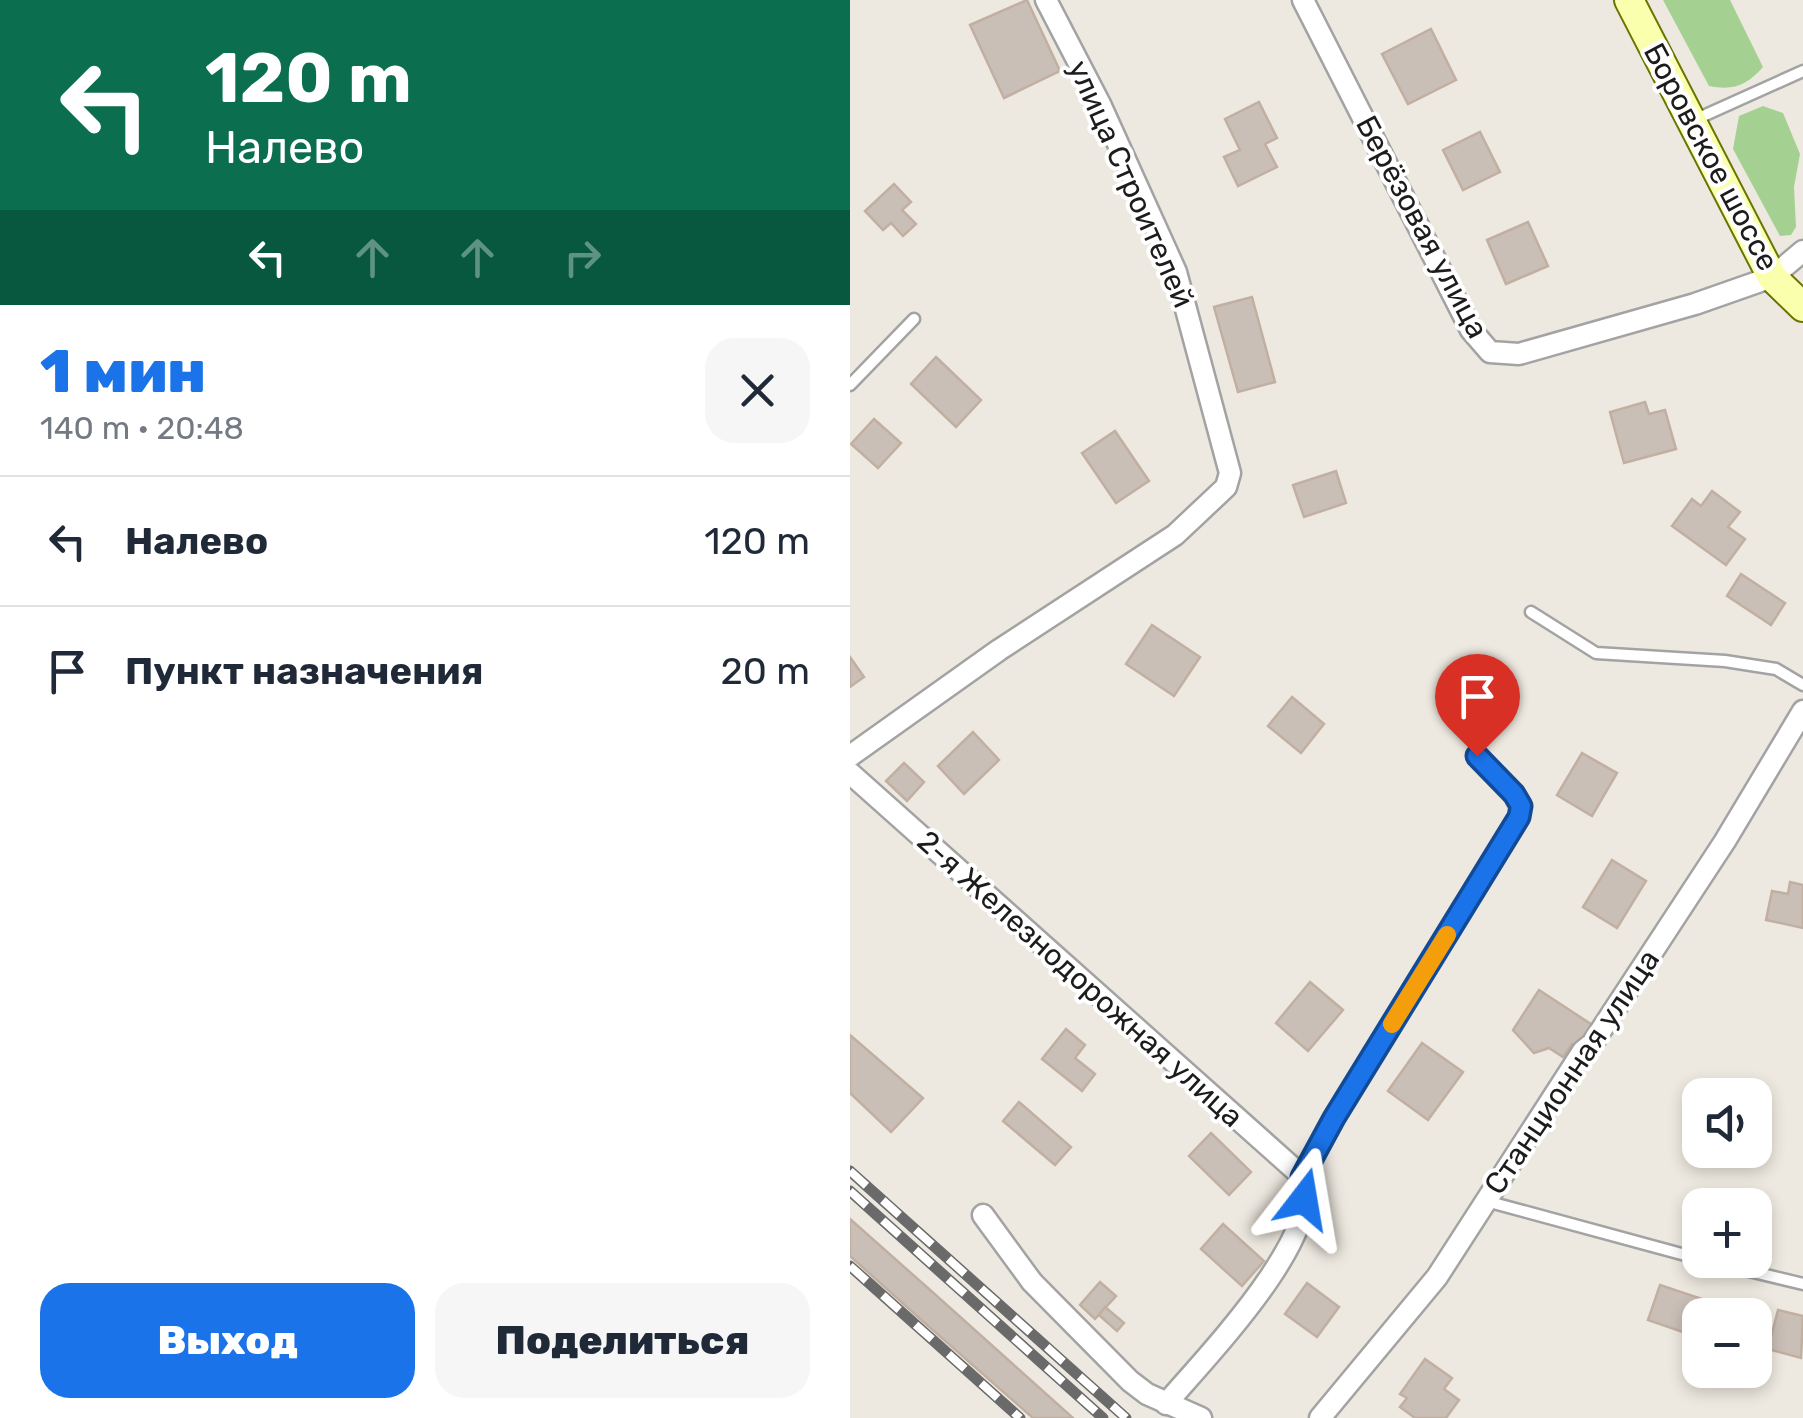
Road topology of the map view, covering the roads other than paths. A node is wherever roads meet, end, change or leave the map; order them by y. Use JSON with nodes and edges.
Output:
{"nodes":[{"id":1,"x":1046,"y":0,"type":"edge"},
{"id":2,"x":1303,"y":0,"type":"edge"},
{"id":3,"x":1628,"y":0,"type":"edge"},
{"id":4,"x":1803,"y":71,"type":"edge"},
{"id":5,"x":1690,"y":121,"type":"junction"},
{"id":6,"x":1803,"y":251,"type":"edge"},
{"id":7,"x":1772,"y":277,"type":"junction"},
{"id":8,"x":1803,"y":307,"type":"edge"},
{"id":9,"x":914,"y":318,"type":"dead end"},
{"id":10,"x":850,"y":385,"type":"edge"},
{"id":11,"x":1532,"y":612,"type":"dead end"},
{"id":12,"x":1803,"y":685,"type":"edge"},
{"id":13,"x":1803,"y":711,"type":"edge"},
{"id":14,"x":850,"y":756,"type":"edge"},
{"id":15,"x":1477,"y":756,"type":"dead end"},
{"id":16,"x":850,"y":773,"type":"edge"},
{"id":17,"x":1302,"y":1177,"type":"junction"},
{"id":18,"x":1486,"y":1201,"type":"junction"},
{"id":19,"x":983,"y":1214,"type":"dead end"},
{"id":20,"x":1682,"y":1255,"type":"edge"},
{"id":21,"x":1772,"y":1277,"type":"edge"},
{"id":22,"x":1803,"y":1284,"type":"edge"},
{"id":23,"x":1166,"y":1404,"type":"junction"},
{"id":24,"x":1201,"y":1418,"type":"edge"},
{"id":25,"x":1320,"y":1418,"type":"edge"}],
"edges":[{"from":1,"to":14,"type":"street","name":"улица Строителей"},
{"from":2,"to":7,"type":"street","name":"Берёзовая улица"},
{"from":3,"to":5,"type":"main road","name":"Боровское шоссе"},
{"from":4,"to":5,"type":"lane"},
{"from":5,"to":7,"type":"main road","name":"Боровское шоссе"},
{"from":6,"to":7,"type":"street"},
{"from":7,"to":8,"type":"main road","name":"Боровское шоссе"},
{"from":9,"to":10,"type":"lane"},
{"from":11,"to":12,"type":"lane"},
{"from":13,"to":18,"type":"street","name":"Станционная улица"},
{"from":15,"to":17,"type":"lane"},
{"from":16,"to":17,"type":"street","name":"2-я Железнодорожная улица"},
{"from":17,"to":23,"type":"street"},
{"from":18,"to":20,"type":"lane"},
{"from":18,"to":25,"type":"street","name":"Станционная улица"},
{"from":19,"to":23,"type":"street"},
{"from":21,"to":22,"type":"lane"},
{"from":23,"to":24,"type":"street"}]}
